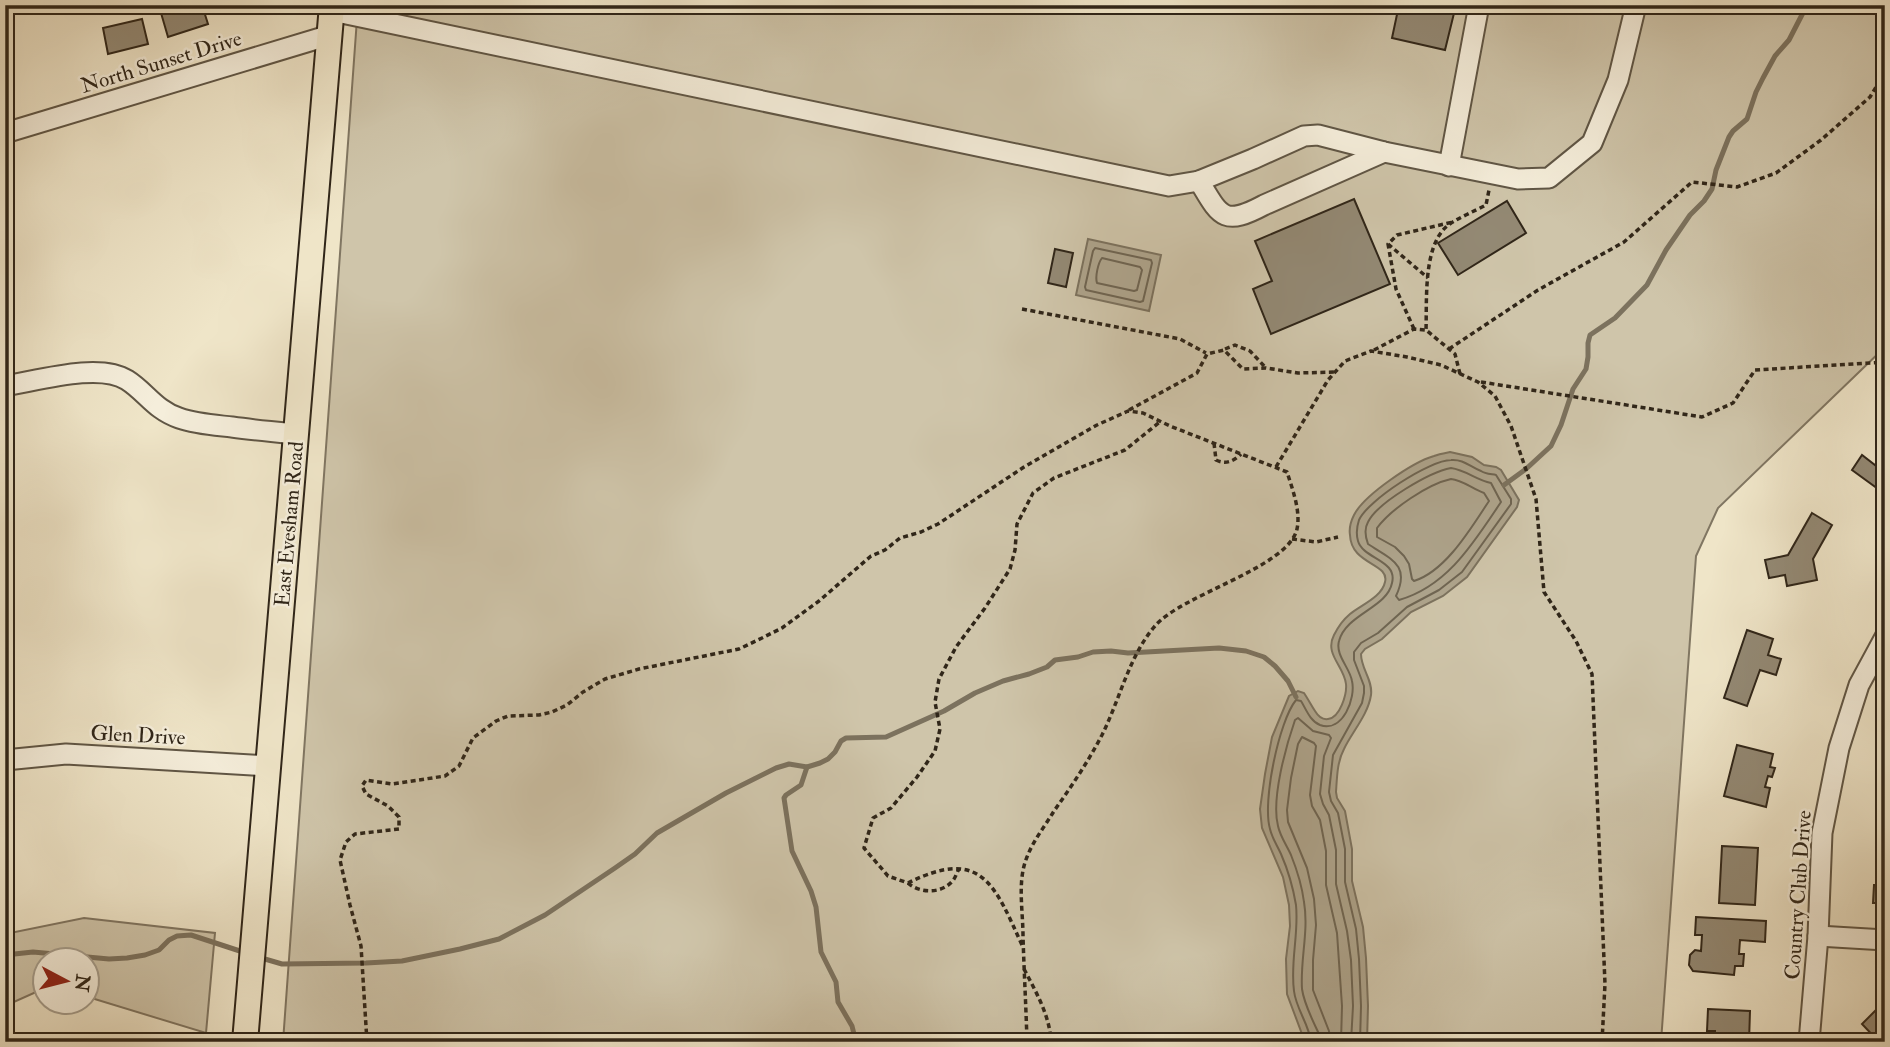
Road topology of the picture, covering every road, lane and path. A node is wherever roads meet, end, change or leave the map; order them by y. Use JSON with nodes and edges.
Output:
{"nodes":[{"id":1,"x":1479,"y":5,"type":"edge"},
{"id":2,"x":1636,"y":5,"type":"edge"},
{"id":3,"x":331,"y":17,"type":"edge"},
{"id":4,"x":1885,"y":72,"type":"edge"},
{"id":5,"x":5,"y":132,"type":"edge"},
{"id":6,"x":1384,"y":152,"type":"junction"},
{"id":7,"x":1449,"y":166,"type":"junction"},
{"id":8,"x":1492,"y":174,"type":"junction"},
{"id":9,"x":1199,"y":181,"type":"junction"},
{"id":10,"x":1459,"y":220,"type":"junction"},
{"id":11,"x":1388,"y":244,"type":"junction"},
{"id":12,"x":1428,"y":278,"type":"junction"},
{"id":13,"x":1022,"y":309,"type":"dead end"},
{"id":14,"x":1414,"y":330,"type":"junction"},
{"id":15,"x":1426,"y":330,"type":"junction"},
{"id":16,"x":1224,"y":349,"type":"junction"},
{"id":17,"x":1449,"y":349,"type":"junction"},
{"id":18,"x":1371,"y":351,"type":"junction"},
{"id":19,"x":1207,"y":354,"type":"junction"},
{"id":20,"x":1885,"y":362,"type":"edge"},
{"id":21,"x":1266,"y":368,"type":"junction"},
{"id":22,"x":1336,"y":372,"type":"junction"},
{"id":23,"x":1460,"y":374,"type":"junction"},
{"id":24,"x":1478,"y":382,"type":"junction"},
{"id":25,"x":5,"y":386,"type":"edge"},
{"id":26,"x":1128,"y":411,"type":"junction"},
{"id":27,"x":1161,"y":421,"type":"junction"},
{"id":28,"x":296,"y":434,"type":"junction"},
{"id":29,"x":1214,"y":443,"type":"junction"},
{"id":30,"x":1241,"y":454,"type":"junction"},
{"id":31,"x":1276,"y":467,"type":"junction"},
{"id":32,"x":1338,"y":537,"type":"dead end"},
{"id":33,"x":1291,"y":538,"type":"junction"},
{"id":34,"x":1885,"y":637,"type":"edge"},
{"id":35,"x":5,"y":760,"type":"edge"},
{"id":36,"x":269,"y":766,"type":"junction"},
{"id":37,"x":959,"y":869,"type":"junction"},
{"id":38,"x":908,"y":883,"type":"junction"},
{"id":39,"x":1818,"y":936,"type":"junction"},
{"id":40,"x":1885,"y":940,"type":"edge"},
{"id":41,"x":1023,"y":948,"type":"junction"},
{"id":42,"x":1023,"y":968,"type":"junction"},
{"id":43,"x":244,"y":1042,"type":"edge"},
{"id":44,"x":367,"y":1042,"type":"edge"},
{"id":45,"x":1027,"y":1042,"type":"edge"},
{"id":46,"x":1051,"y":1042,"type":"edge"},
{"id":47,"x":1602,"y":1042,"type":"edge"},
{"id":48,"x":1809,"y":1042,"type":"edge"}],
"edges":[{"from":1,"to":7,"type":"street"},
{"from":2,"to":8,"type":"street"},
{"from":3,"to":5,"type":"street","name":"North Sunset Drive"},
{"from":3,"to":9,"type":"street"},
{"from":3,"to":28,"type":"main road","name":"East Evesham Road"},
{"from":4,"to":17,"type":"path"},
{"from":6,"to":7,"type":"street"},
{"from":6,"to":9,"type":"street"},
{"from":6,"to":9,"type":"street"},
{"from":7,"to":8,"type":"street"},
{"from":8,"to":10,"type":"path"},
{"from":10,"to":11,"type":"path"},
{"from":10,"to":12,"type":"path"},
{"from":11,"to":12,"type":"path"},
{"from":11,"to":14,"type":"path"},
{"from":12,"to":15,"type":"path"},
{"from":13,"to":19,"type":"path"},
{"from":14,"to":15,"type":"path"},
{"from":14,"to":18,"type":"path"},
{"from":15,"to":17,"type":"path"},
{"from":16,"to":19,"type":"path"},
{"from":16,"to":21,"type":"path"},
{"from":16,"to":21,"type":"path"},
{"from":17,"to":23,"type":"path"},
{"from":18,"to":22,"type":"path"},
{"from":18,"to":23,"type":"path"},
{"from":19,"to":26,"type":"path"},
{"from":20,"to":24,"type":"path"},
{"from":21,"to":22,"type":"path"},
{"from":22,"to":31,"type":"path"},
{"from":23,"to":24,"type":"path"},
{"from":24,"to":47,"type":"path"},
{"from":25,"to":28,"type":"street"},
{"from":26,"to":27,"type":"path"},
{"from":26,"to":44,"type":"path"},
{"from":27,"to":29,"type":"path"},
{"from":27,"to":38,"type":"path"},
{"from":28,"to":36,"type":"main road","name":"East Evesham Road"},
{"from":29,"to":30,"type":"path"},
{"from":29,"to":30,"type":"path"},
{"from":30,"to":31,"type":"path"},
{"from":31,"to":33,"type":"path"},
{"from":32,"to":33,"type":"path"},
{"from":33,"to":41,"type":"path"},
{"from":34,"to":39,"type":"street","name":"Country Club Drive"},
{"from":35,"to":36,"type":"street","name":"Glen Drive"},
{"from":36,"to":43,"type":"main road","name":"East Evesham Road"},
{"from":37,"to":38,"type":"path"},
{"from":37,"to":38,"type":"path"},
{"from":37,"to":41,"type":"path"},
{"from":39,"to":40,"type":"street"},
{"from":39,"to":48,"type":"street","name":"Country Club Drive"},
{"from":41,"to":42,"type":"path"},
{"from":42,"to":45,"type":"path"},
{"from":42,"to":46,"type":"path"}]}
